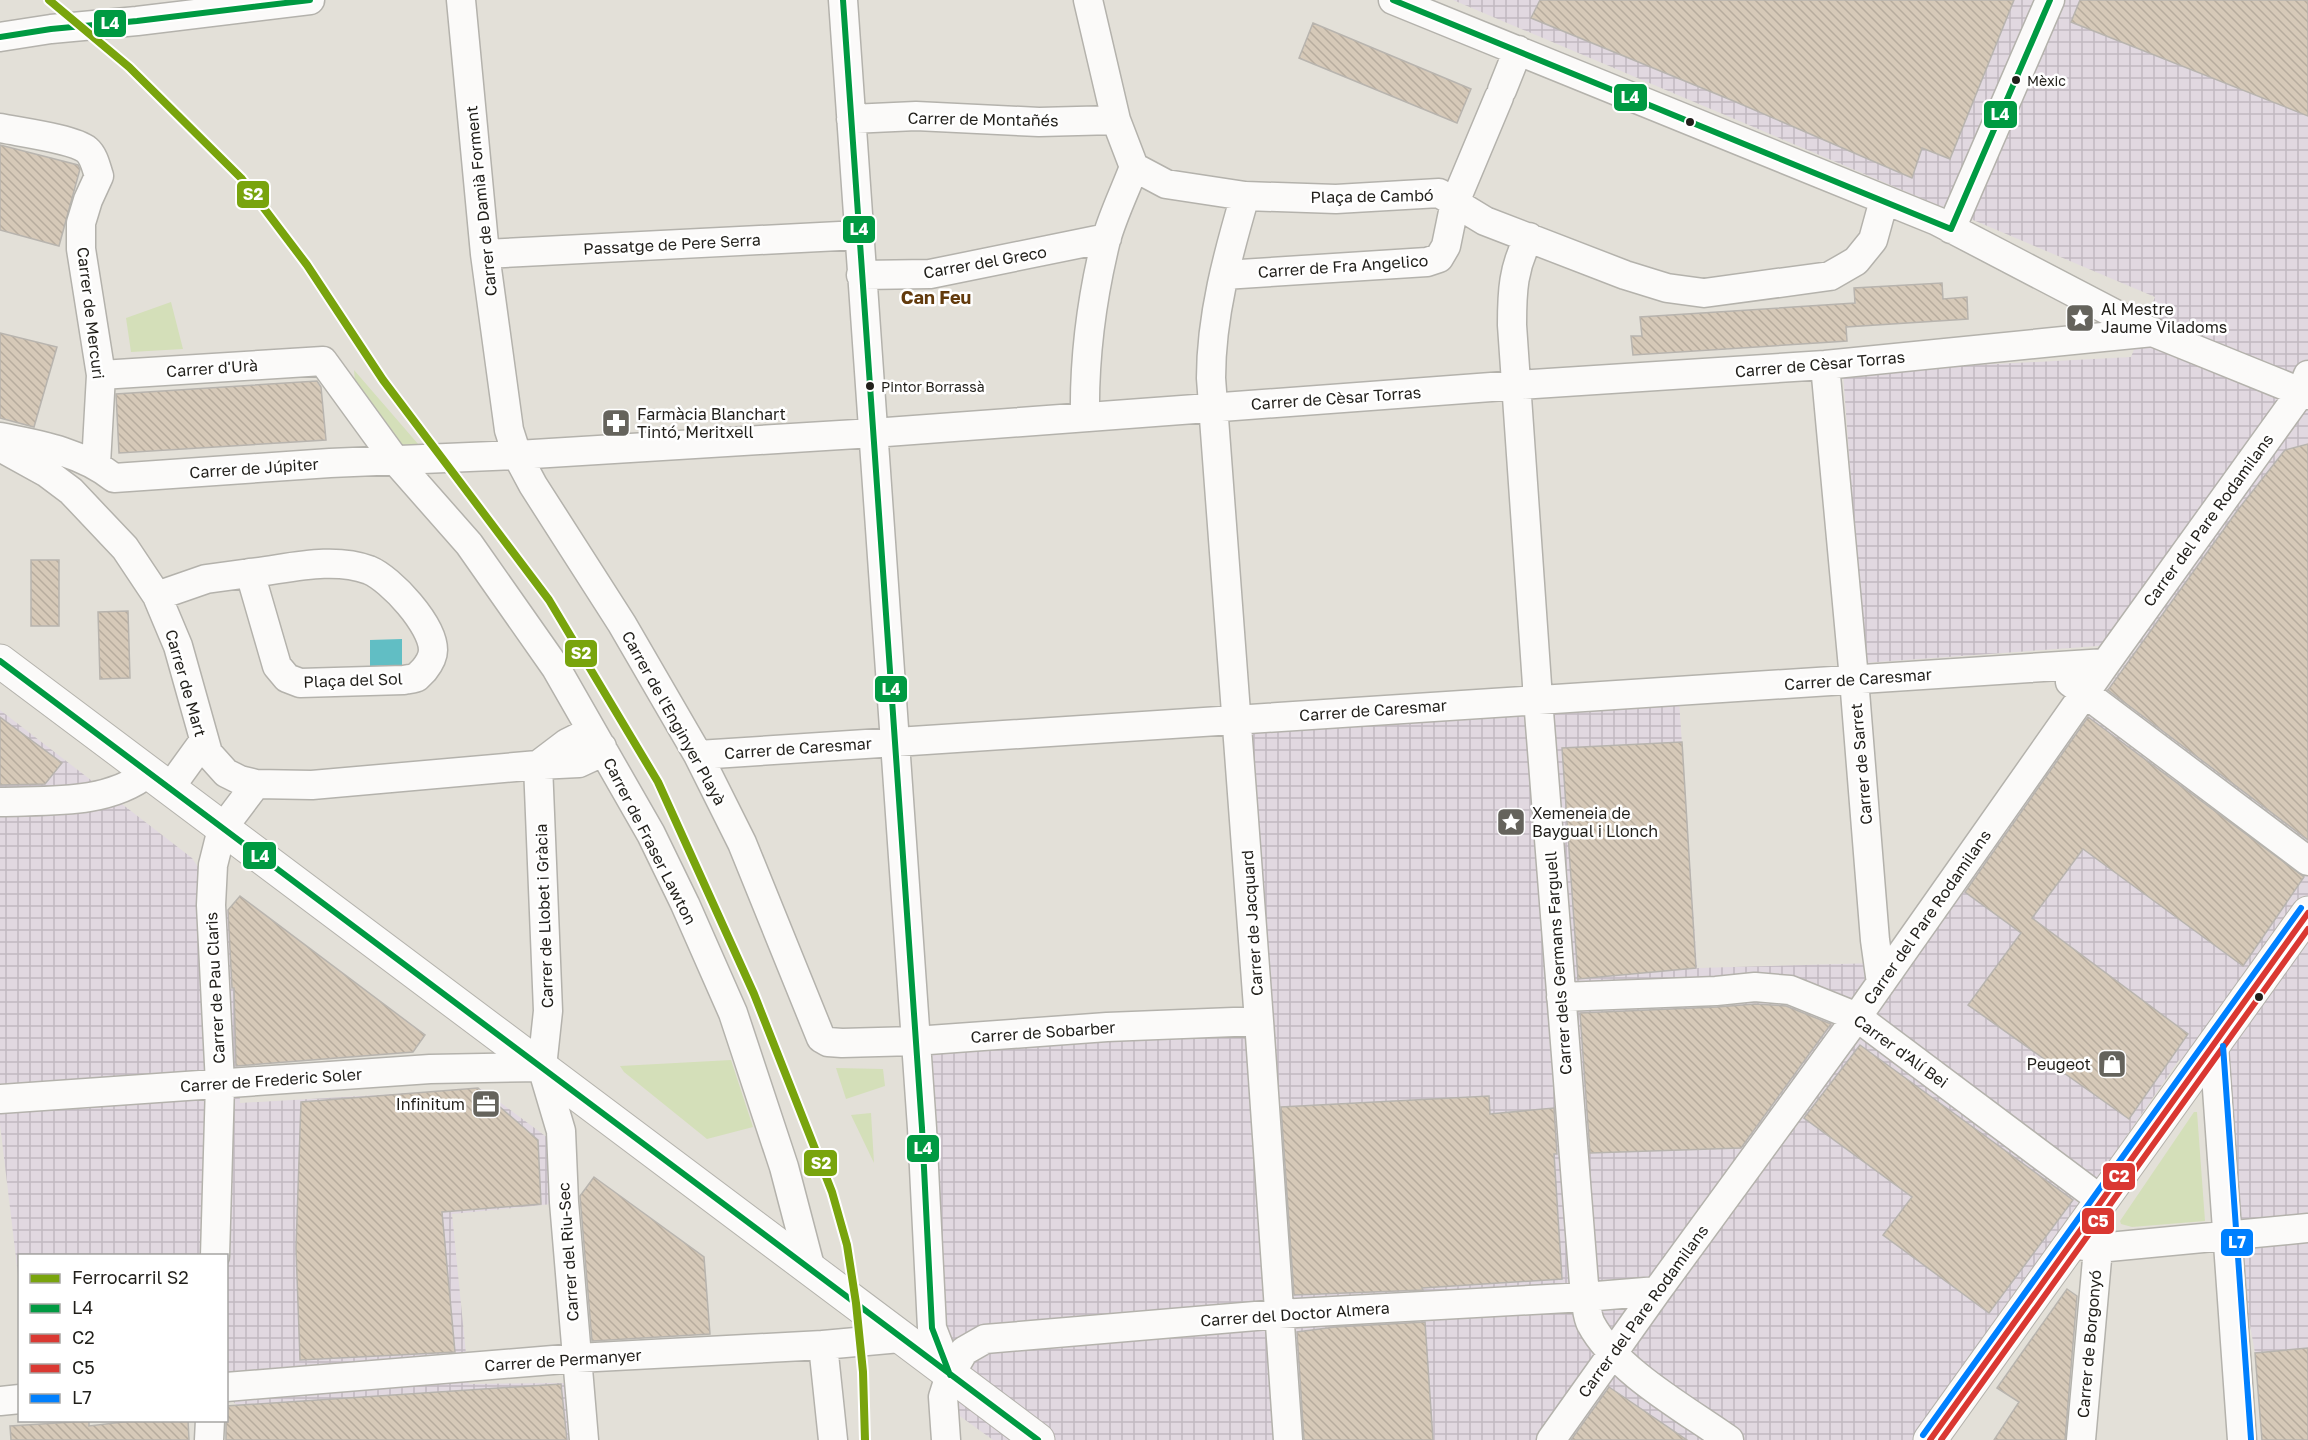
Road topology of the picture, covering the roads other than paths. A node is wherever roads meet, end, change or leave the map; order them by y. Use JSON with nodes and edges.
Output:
{"nodes":[{"id":1,"x":310,"y":0,"type":"edge"},
{"id":2,"x":461,"y":0,"type":"edge"},
{"id":3,"x":843,"y":0,"type":"edge"},
{"id":4,"x":1088,"y":0,"type":"edge"},
{"id":5,"x":1394,"y":0,"type":"edge"},
{"id":6,"x":2050,"y":0,"type":"edge"},
{"id":7,"x":0,"y":37,"type":"edge"},
{"id":8,"x":1518,"y":50,"type":"junction"},
{"id":9,"x":851,"y":120,"type":"junction"},
{"id":10,"x":1116,"y":120,"type":"junction"},
{"id":11,"x":0,"y":128,"type":"edge"},
{"id":12,"x":1134,"y":167,"type":"junction"},
{"id":13,"x":1245,"y":196,"type":"junction"},
{"id":14,"x":1884,"y":200,"type":"junction"},
{"id":15,"x":1455,"y":202,"type":"junction"},
{"id":16,"x":1951,"y":229,"type":"junction"},
{"id":17,"x":859,"y":235,"type":"junction"},
{"id":18,"x":1528,"y":237,"type":"junction"},
{"id":19,"x":1107,"y":238,"type":"junction"},
{"id":20,"x":485,"y":254,"type":"junction"},
{"id":21,"x":861,"y":275,"type":"junction"},
{"id":22,"x":1224,"y":275,"type":"junction"},
{"id":23,"x":2153,"y":332,"type":"junction"},
{"id":24,"x":323,"y":361,"type":"joint"},
{"id":25,"x":1825,"y":365,"type":"junction"},
{"id":26,"x":101,"y":375,"type":"junction"},
{"id":27,"x":1518,"y":385,"type":"junction"},
{"id":28,"x":2306,"y":388,"type":"edge"},
{"id":29,"x":505,"y":402,"type":"joint"},
{"id":30,"x":1214,"y":407,"type":"junction"},
{"id":31,"x":1085,"y":417,"type":"junction"},
{"id":32,"x":873,"y":434,"type":"junction"},
{"id":33,"x":0,"y":437,"type":"edge"},
{"id":34,"x":0,"y":447,"type":"edge"},
{"id":35,"x":517,"y":455,"type":"junction"},
{"id":36,"x":395,"y":460,"type":"junction"},
{"id":37,"x":105,"y":471,"type":"junction"},
{"id":38,"x":106,"y":526,"type":"junction"},
{"id":39,"x":250,"y":573,"type":"junction"},
{"id":40,"x":157,"y":596,"type":"junction"},
{"id":41,"x":0,"y":661,"type":"edge"},
{"id":42,"x":2106,"y":663,"type":"junction"},
{"id":43,"x":2049,"y":667,"type":"junction"},
{"id":44,"x":1854,"y":679,"type":"junction"},
{"id":45,"x":2085,"y":692,"type":"junction"},
{"id":46,"x":1538,"y":699,"type":"junction"},
{"id":47,"x":1237,"y":719,"type":"junction"},
{"id":48,"x":894,"y":741,"type":"junction"},
{"id":49,"x":203,"y":742,"type":"junction"},
{"id":50,"x":602,"y":747,"type":"junction"},
{"id":51,"x":698,"y":755,"type":"junction"},
{"id":52,"x":538,"y":765,"type":"junction"},
{"id":53,"x":159,"y":781,"type":"junction"},
{"id":54,"x":256,"y":784,"type":"junction"},
{"id":55,"x":0,"y":802,"type":"edge"},
{"id":56,"x":222,"y":830,"type":"junction"},
{"id":57,"x":2308,"y":861,"type":"edge"},
{"id":58,"x":2308,"y":913,"type":"edge"},
{"id":59,"x":1881,"y":983,"type":"junction"},
{"id":60,"x":1561,"y":997,"type":"junction"},
{"id":61,"x":1857,"y":1017,"type":"junction"},
{"id":62,"x":1259,"y":1021,"type":"junction"},
{"id":63,"x":915,"y":1041,"type":"junction"},
{"id":64,"x":828,"y":1042,"type":"joint"},
{"id":65,"x":2214,"y":1047,"type":"junction"},
{"id":66,"x":542,"y":1067,"type":"junction"},
{"id":67,"x":219,"y":1084,"type":"junction"},
{"id":68,"x":0,"y":1099,"type":"edge"},
{"id":69,"x":2101,"y":1200,"type":"junction"},
{"id":70,"x":2308,"y":1228,"type":"edge"},
{"id":71,"x":2228,"y":1235,"type":"junction"},
{"id":72,"x":2084,"y":1246,"type":"junction"},
{"id":73,"x":215,"y":1254,"type":"edge"},
{"id":74,"x":811,"y":1270,"type":"junction"},
{"id":75,"x":1657,"y":1291,"type":"junction"},
{"id":76,"x":1585,"y":1298,"type":"junction"},
{"id":77,"x":1279,"y":1314,"type":"junction"},
{"id":78,"x":900,"y":1338,"type":"junction"},
{"id":79,"x":823,"y":1345,"type":"junction"},
{"id":80,"x":1613,"y":1354,"type":"junction"},
{"id":81,"x":577,"y":1358,"type":"junction"},
{"id":82,"x":950,"y":1375,"type":"junction"},
{"id":83,"x":228,"y":1387,"type":"edge"},
{"id":84,"x":18,"y":1399,"type":"edge"},
{"id":85,"x":0,"y":1401,"type":"edge"},
{"id":86,"x":210,"y":1422,"type":"edge"},
{"id":87,"x":209,"y":1440,"type":"edge"},
{"id":88,"x":584,"y":1440,"type":"edge"},
{"id":89,"x":833,"y":1440,"type":"edge"},
{"id":90,"x":946,"y":1440,"type":"edge"},
{"id":91,"x":1038,"y":1440,"type":"edge"},
{"id":92,"x":1288,"y":1440,"type":"edge"},
{"id":93,"x":1551,"y":1440,"type":"edge"},
{"id":94,"x":1729,"y":1440,"type":"edge"},
{"id":95,"x":1930,"y":1440,"type":"edge"},
{"id":96,"x":2081,"y":1440,"type":"edge"},
{"id":97,"x":2242,"y":1440,"type":"edge"}],
"edges":[{"from":1,"to":7,"type":"street"},
{"from":2,"to":20,"type":"street","name":"Carrer de Damià Forment"},
{"from":3,"to":9,"type":"street"},
{"from":4,"to":10,"type":"street"},
{"from":5,"to":8,"type":"street"},
{"from":6,"to":16,"type":"street"},
{"from":8,"to":14,"type":"street"},
{"from":8,"to":15,"type":"street","name":"Plaça de Cambó"},
{"from":9,"to":10,"type":"street","name":"Carrer de Montañés"},
{"from":9,"to":17,"type":"street"},
{"from":10,"to":12,"type":"street"},
{"from":11,"to":26,"type":"street","name":"Carrer de Mercuri"},
{"from":12,"to":13,"type":"street","name":"Plaça de Cambó"},
{"from":12,"to":19,"type":"street"},
{"from":13,"to":15,"type":"street","name":"Plaça de Cambó"},
{"from":13,"to":22,"type":"street","name":"Carrer de Jacquard"},
{"from":14,"to":16,"type":"street"},
{"from":14,"to":18,"type":"street"},
{"from":15,"to":18,"type":"street"},
{"from":15,"to":22,"type":"street","name":"Carrer de Fra Angelico"},
{"from":16,"to":23,"type":"street"},
{"from":17,"to":20,"type":"street","name":"Passatge de Pere Serra"},
{"from":17,"to":21,"type":"street"},
{"from":18,"to":27,"type":"street","name":"Carrer dels Germans Farguell"},
{"from":19,"to":21,"type":"street","name":"Carrer del Greco"},
{"from":19,"to":31,"type":"street"},
{"from":20,"to":29,"type":"street","name":"Carrer de Damià Forment"},
{"from":21,"to":32,"type":"street"},
{"from":22,"to":30,"type":"street","name":"Carrer de Jacquard"},
{"from":23,"to":25,"type":"street","name":"Carrer de Cèsar Torras"},
{"from":23,"to":28,"type":"street"},
{"from":24,"to":26,"type":"street","name":"Carrer d'Urà"},
{"from":24,"to":36,"type":"street","name":"Carrer de Fraser Lawton"},
{"from":25,"to":27,"type":"street","name":"Carrer de Cèsar Torras"},
{"from":25,"to":44,"type":"street","name":"Carrer de Sarret"},
{"from":26,"to":37,"type":"street","name":"Carrer de Mercuri"},
{"from":27,"to":30,"type":"street","name":"Carrer de Cèsar Torras"},
{"from":27,"to":46,"type":"street","name":"Carrer dels Germans Farguell"},
{"from":28,"to":42,"type":"street","name":"Carrer del Pare Rodamilans"},
{"from":29,"to":35,"type":"street","name":"Carrer de l'Enginyer Playà"},
{"from":30,"to":31,"type":"street","name":"Carrer de Cèsar Torras"},
{"from":30,"to":47,"type":"street","name":"Carrer de Jacquard"},
{"from":31,"to":32,"type":"street","name":"Carrer de Cèsar Torras"},
{"from":32,"to":35,"type":"street","name":"Carrer de Cèsar Torras"},
{"from":32,"to":48,"type":"street"},
{"from":33,"to":37,"type":"street"},
{"from":34,"to":38,"type":"street","name":"Carrer de Mart"},
{"from":35,"to":36,"type":"street"},
{"from":35,"to":51,"type":"street","name":"Carrer de l'Enginyer Playà"},
{"from":36,"to":37,"type":"street","name":"Carrer de Júpiter"},
{"from":36,"to":50,"type":"street","name":"Carrer de Fraser Lawton"},
{"from":37,"to":38,"type":"street"},
{"from":38,"to":40,"type":"street","name":"Carrer de Mart"},
{"from":39,"to":39,"type":"street","name":"Plaça del Sol"},
{"from":39,"to":40,"type":"street","name":"Plaça del Sol"},
{"from":40,"to":49,"type":"street","name":"Carrer de Mart"},
{"from":41,"to":53,"type":"main road"},
{"from":42,"to":43,"type":"street","name":"Carrer de Caresmar"},
{"from":42,"to":45,"type":"street","name":"Carrer del Pare Rodamilans"},
{"from":43,"to":44,"type":"street","name":"Carrer de Caresmar"},
{"from":43,"to":45,"type":"street"},
{"from":44,"to":46,"type":"street","name":"Carrer de Caresmar"},
{"from":44,"to":59,"type":"street","name":"Carrer de Sarret"},
{"from":45,"to":57,"type":"street"},
{"from":45,"to":59,"type":"street","name":"Carrer del Pare Rodamilans"},
{"from":46,"to":47,"type":"street","name":"Carrer de Caresmar"},
{"from":46,"to":60,"type":"street","name":"Carrer dels Germans Farguell"},
{"from":47,"to":48,"type":"street","name":"Carrer de Caresmar"},
{"from":47,"to":62,"type":"street","name":"Carrer de Jacquard"},
{"from":48,"to":51,"type":"street","name":"Carrer de Caresmar"},
{"from":48,"to":63,"type":"street"},
{"from":49,"to":53,"type":"street"},
{"from":49,"to":54,"type":"street","name":"Carrer de Mart"},
{"from":50,"to":52,"type":"street"},
{"from":50,"to":74,"type":"street","name":"Carrer de Fraser Lawton"},
{"from":51,"to":64,"type":"street","name":"Carrer de l'Enginyer Playà"},
{"from":52,"to":54,"type":"street"},
{"from":52,"to":66,"type":"street","name":"Carrer de Llobet i Gràcia"},
{"from":53,"to":55,"type":"street"},
{"from":53,"to":56,"type":"main road"},
{"from":54,"to":56,"type":"street"},
{"from":56,"to":66,"type":"main road"},
{"from":56,"to":67,"type":"street","name":"Carrer de Pau Claris"},
{"from":58,"to":65,"type":"main road"},
{"from":59,"to":61,"type":"street","name":"Carrer del Pare Rodamilans"},
{"from":60,"to":61,"type":"street","name":"Carrer d'Alí Bei"},
{"from":60,"to":76,"type":"street","name":"Carrer dels Germans Farguell"},
{"from":61,"to":69,"type":"street","name":"Carrer d'Alí Bei"},
{"from":61,"to":75,"type":"street","name":"Carrer del Pare Rodamilans"},
{"from":62,"to":63,"type":"street","name":"Carrer de Sobarber"},
{"from":62,"to":77,"type":"street","name":"Carrer de Jacquard"},
{"from":63,"to":64,"type":"street","name":"Carrer de Sobarber"},
{"from":63,"to":82,"type":"street"},
{"from":65,"to":69,"type":"main road"},
{"from":65,"to":71,"type":"street"},
{"from":66,"to":67,"type":"street","name":"Carrer de Frederic Soler"},
{"from":66,"to":74,"type":"main road"},
{"from":66,"to":81,"type":"street","name":"Carrer del Riu-Sec"},
{"from":67,"to":68,"type":"street","name":"Carrer de Frederic Soler"},
{"from":67,"to":73,"type":"street","name":"Carrer de Pau Claris"},
{"from":69,"to":72,"type":"main road"},
{"from":70,"to":71,"type":"street"},
{"from":71,"to":72,"type":"street"},
{"from":71,"to":97,"type":"street"},
{"from":72,"to":95,"type":"main road"},
{"from":72,"to":96,"type":"street","name":"Carrer de Borgonyó"},
{"from":74,"to":78,"type":"main road"},
{"from":75,"to":76,"type":"street","name":"Carrer del Doctor Almera"},
{"from":75,"to":80,"type":"street","name":"Carrer del Pare Rodamilans"},
{"from":76,"to":77,"type":"street","name":"Carrer del Doctor Almera"},
{"from":76,"to":80,"type":"street","name":"Carrer dels Germans Farguell"},
{"from":77,"to":82,"type":"street","name":"Carrer del Doctor Almera"},
{"from":77,"to":92,"type":"street","name":"Carrer de Jacquard"},
{"from":78,"to":79,"type":"street","name":"Carrer de Permanyer"},
{"from":78,"to":82,"type":"main road"},
{"from":79,"to":81,"type":"street","name":"Carrer de Permanyer"},
{"from":79,"to":89,"type":"street"},
{"from":80,"to":93,"type":"street","name":"Carrer del Pare Rodamilans"},
{"from":80,"to":94,"type":"street"},
{"from":81,"to":83,"type":"street","name":"Carrer de Permanyer"},
{"from":81,"to":88,"type":"street","name":"Carrer del Riu-Sec"},
{"from":82,"to":90,"type":"street"},
{"from":82,"to":91,"type":"main road"},
{"from":84,"to":85,"type":"street"},
{"from":86,"to":87,"type":"street"}]}
